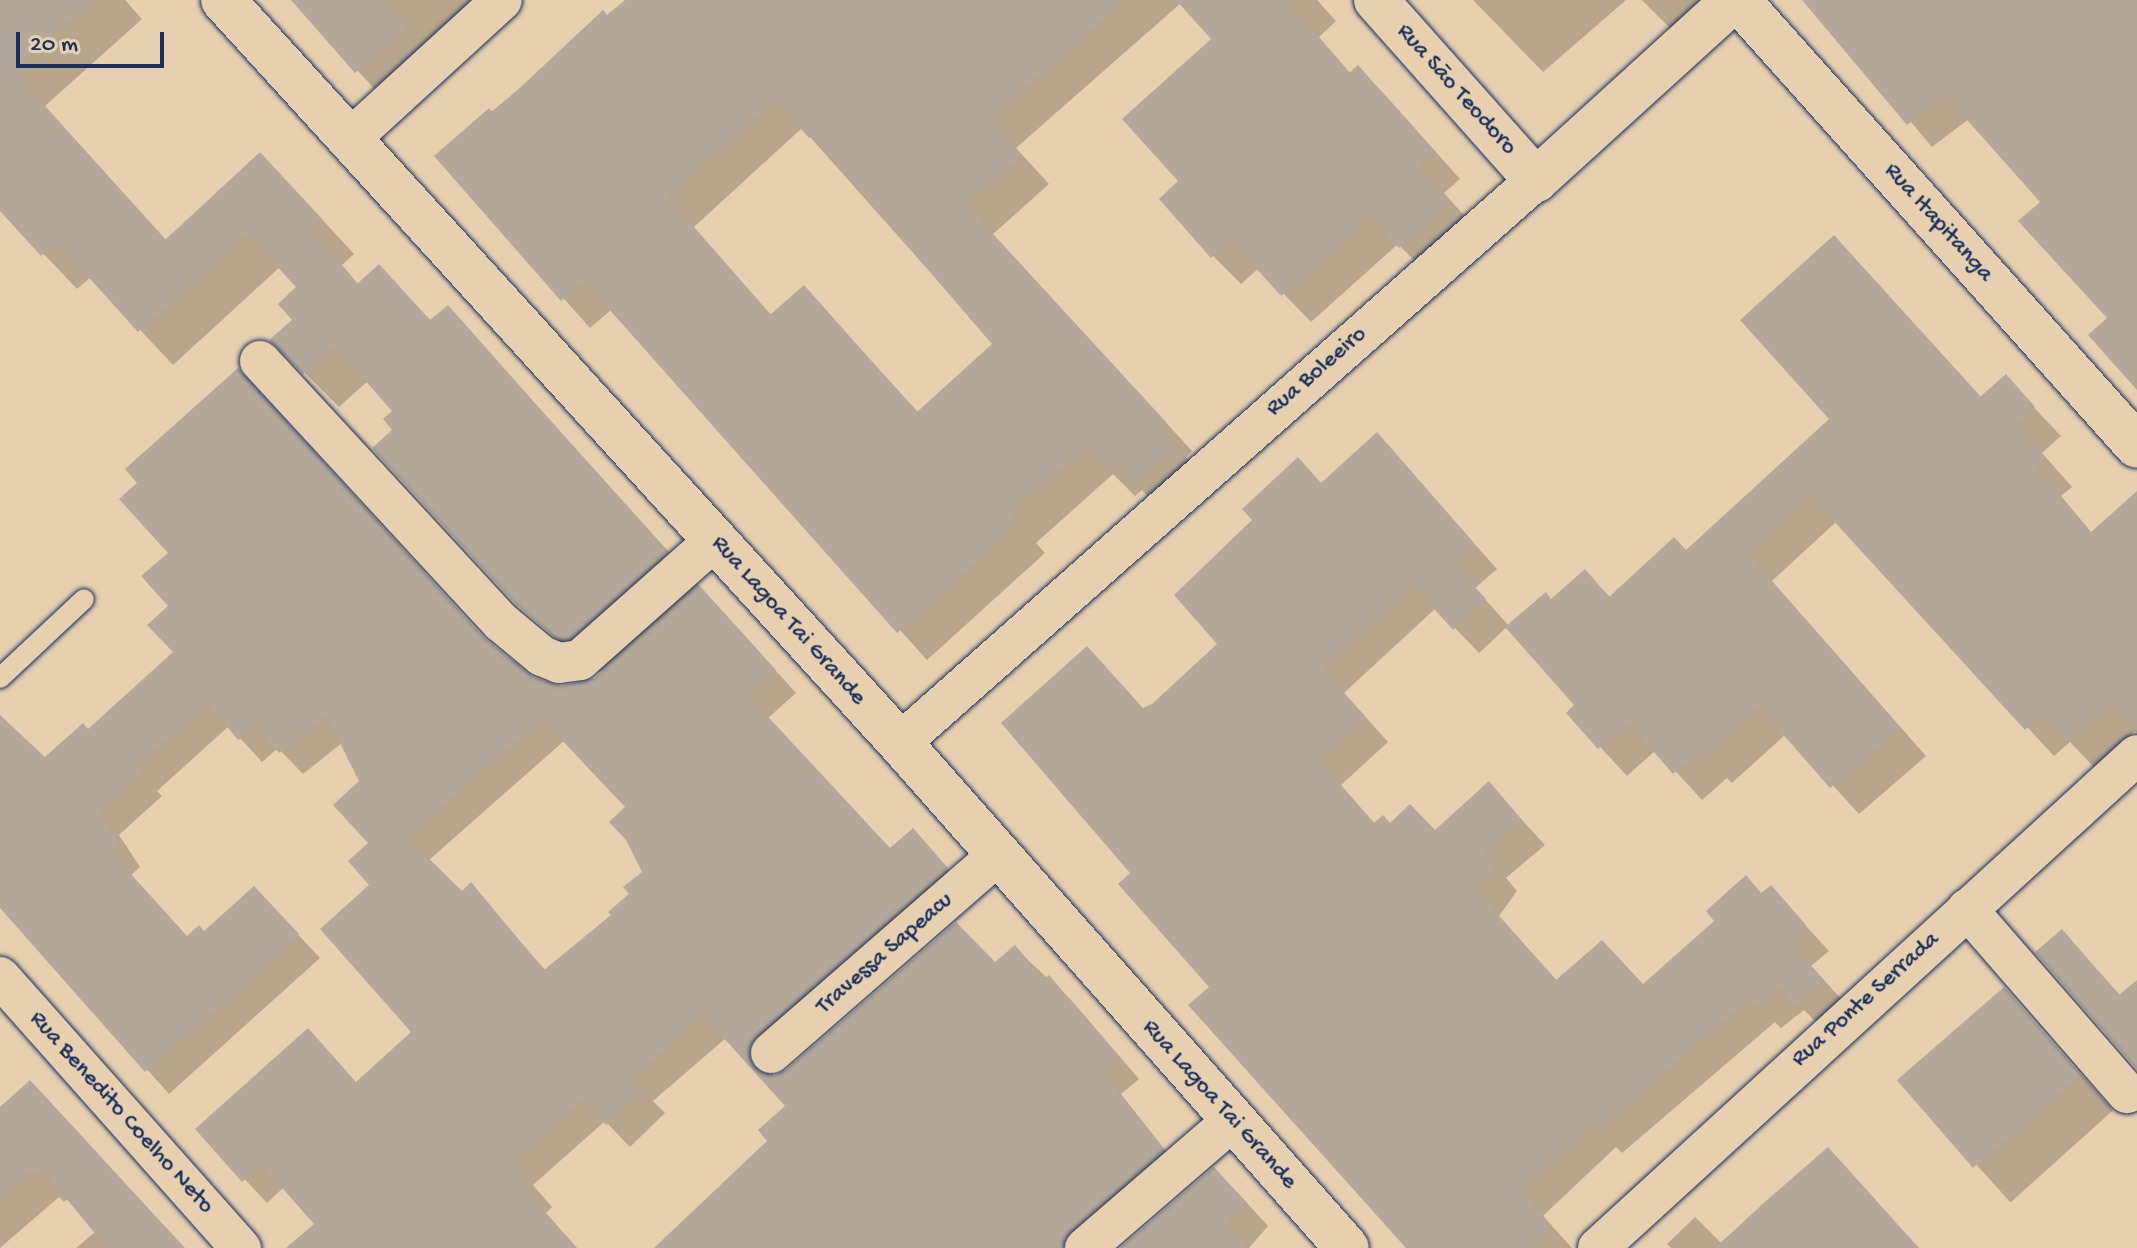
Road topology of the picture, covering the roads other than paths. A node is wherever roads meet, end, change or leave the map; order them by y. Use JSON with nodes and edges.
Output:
{"nodes":[{"id":1,"x":223,"y":0,"type":"edge"},
{"id":2,"x":502,"y":0,"type":"edge"},
{"id":3,"x":1376,"y":0,"type":"edge"},
{"id":4,"x":1736,"y":0,"type":"edge"},
{"id":5,"x":349,"y":140,"type":"junction"},
{"id":6,"x":1536,"y":180,"type":"junction"},
{"id":7,"x":260,"y":361,"type":"dead end"},
{"id":8,"x":2137,"y":446,"type":"edge"},
{"id":9,"x":715,"y":540,"type":"junction"},
{"id":10,"x":84,"y":599,"type":"dead end"},
{"id":11,"x":0,"y":678,"type":"edge"},
{"id":12,"x":900,"y":743,"type":"junction"},
{"id":13,"x":2137,"y":755,"type":"edge"},
{"id":14,"x":998,"y":855,"type":"junction"},
{"id":15,"x":1967,"y":909,"type":"junction"},
{"id":16,"x":0,"y":977,"type":"edge"},
{"id":17,"x":771,"y":1053,"type":"dead end"},
{"id":18,"x":2127,"y":1093,"type":"dead end"},
{"id":19,"x":1232,"y":1121,"type":"junction"},
{"id":20,"x":241,"y":1248,"type":"edge"},
{"id":21,"x":1085,"y":1248,"type":"edge"},
{"id":22,"x":1347,"y":1248,"type":"edge"},
{"id":23,"x":1598,"y":1248,"type":"edge"}],
"edges":[{"from":1,"to":5,"type":"street","name":"Rua Lagoa Tai Grande"},
{"from":2,"to":5,"type":"street"},
{"from":3,"to":6,"type":"street","name":"Rua São Teodoro"},
{"from":4,"to":6,"type":"street","name":"Rua Boleeiro"},
{"from":4,"to":8,"type":"street","name":"Rua Itapitanga"},
{"from":5,"to":9,"type":"street","name":"Rua Lagoa Tai Grande"},
{"from":6,"to":12,"type":"street","name":"Rua Boleeiro"},
{"from":7,"to":9,"type":"street"},
{"from":9,"to":12,"type":"street","name":"Rua Lagoa Tai Grande"},
{"from":10,"to":11,"type":"lane"},
{"from":12,"to":14,"type":"street","name":"Rua Lagoa Tai Grande"},
{"from":13,"to":15,"type":"street","name":"Rua Ponte Serrada"},
{"from":14,"to":17,"type":"street","name":"Travessa Sapeacu"},
{"from":14,"to":19,"type":"street","name":"Rua Lagoa Tai Grande"},
{"from":15,"to":18,"type":"street"},
{"from":15,"to":23,"type":"street","name":"Rua Ponte Serrada"},
{"from":16,"to":20,"type":"street","name":"Rua Benedito Coelho Neto"},
{"from":19,"to":21,"type":"street"},
{"from":19,"to":22,"type":"street","name":"Rua Lagoa Tai Grande"}]}
